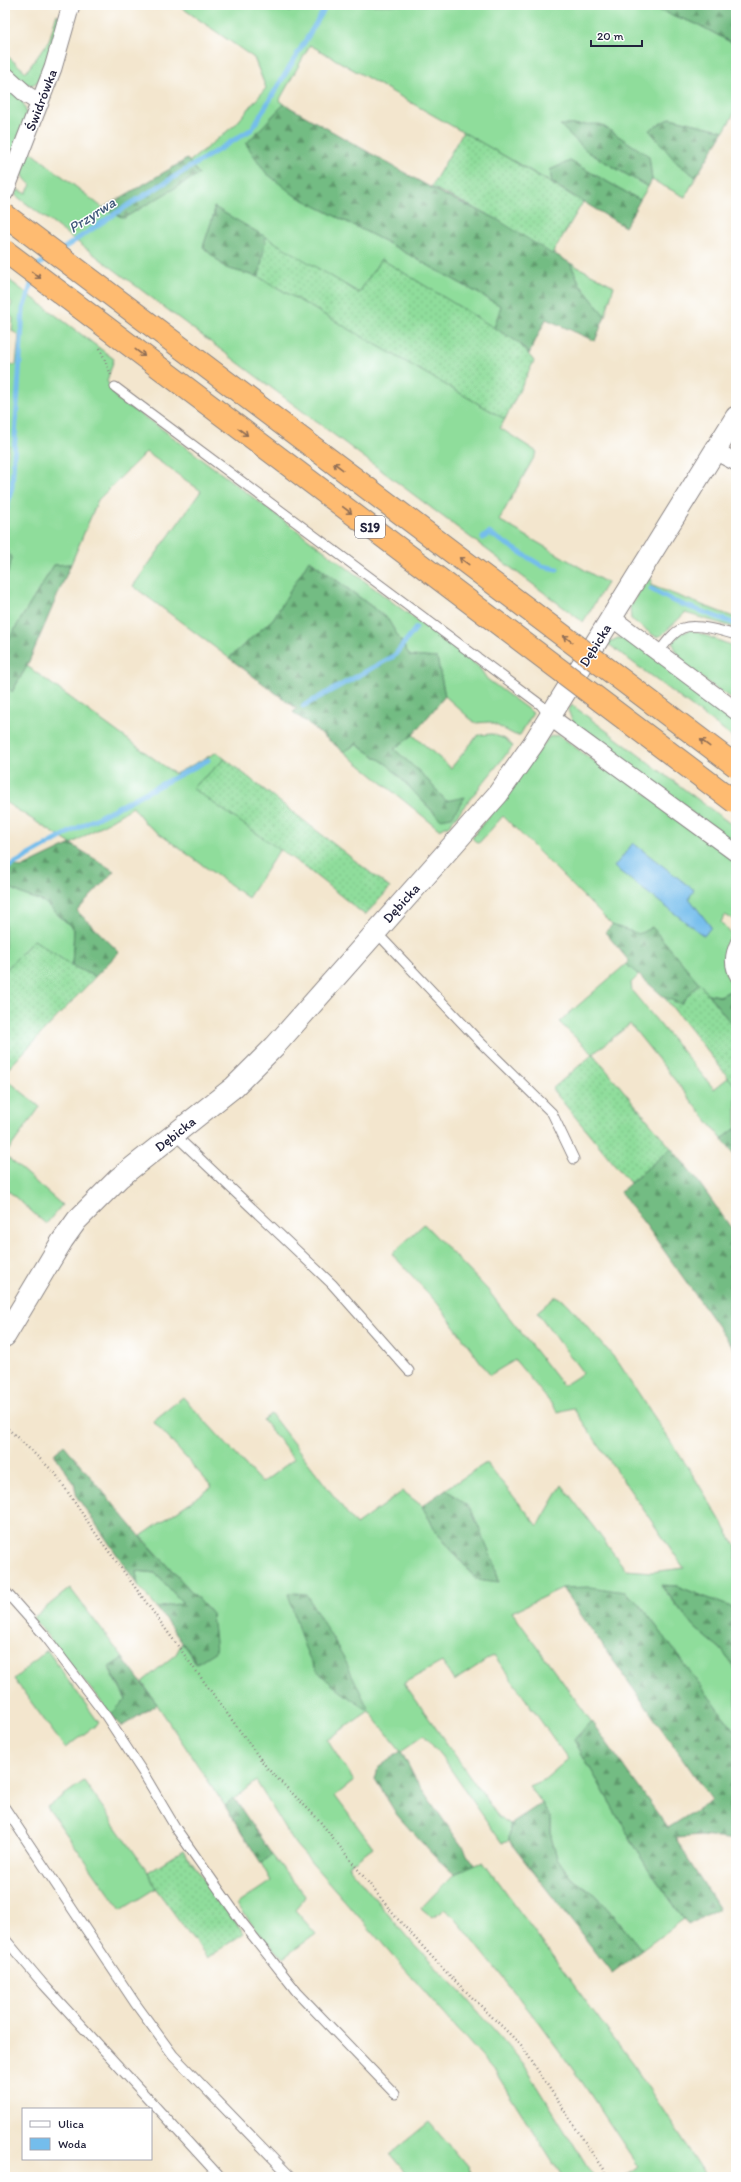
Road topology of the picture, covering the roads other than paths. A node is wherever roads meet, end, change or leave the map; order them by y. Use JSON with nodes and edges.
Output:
{"nodes":[{"id":1,"x":71,"y":5,"type":"edge"},
{"id":2,"x":5,"y":75,"type":"edge"},
{"id":3,"x":40,"y":103,"type":"junction"},
{"id":4,"x":5,"y":192,"type":"edge"},
{"id":5,"x":5,"y":215,"type":"edge"},
{"id":6,"x":5,"y":251,"type":"edge"},
{"id":7,"x":115,"y":387,"type":"dead end"},
{"id":8,"x":736,"y":417,"type":"edge"},
{"id":9,"x":715,"y":451,"type":"junction"},
{"id":10,"x":736,"y":462,"type":"edge"},
{"id":11,"x":612,"y":618,"type":"junction"},
{"id":12,"x":736,"y":635,"type":"edge"},
{"id":13,"x":658,"y":652,"type":"junction"},
{"id":14,"x":736,"y":711,"type":"edge"},
{"id":15,"x":550,"y":717,"type":"junction"},
{"id":16,"x":736,"y":766,"type":"edge"},
{"id":17,"x":736,"y":803,"type":"edge"},
{"id":18,"x":736,"y":853,"type":"edge"},
{"id":19,"x":376,"y":932,"type":"junction"},
{"id":20,"x":736,"y":940,"type":"edge"},
{"id":21,"x":736,"y":980,"type":"edge"},
{"id":22,"x":175,"y":1135,"type":"junction"},
{"id":23,"x":574,"y":1159,"type":"dead end"},
{"id":24,"x":5,"y":1336,"type":"edge"},
{"id":25,"x":410,"y":1371,"type":"dead end"},
{"id":26,"x":5,"y":1591,"type":"edge"},
{"id":27,"x":5,"y":1808,"type":"edge"},
{"id":28,"x":5,"y":1939,"type":"edge"},
{"id":29,"x":395,"y":2094,"type":"dead end"},
{"id":30,"x":220,"y":2177,"type":"edge"},
{"id":31,"x":291,"y":2177,"type":"edge"}],
"edges":[{"from":1,"to":3,"type":"street","name":"Świdrówka"},
{"from":2,"to":3,"type":"street"},
{"from":3,"to":4,"type":"street","name":"Świdrówka"},
{"from":16,"to":5,"type":"highway","number":"S19","one_way":true,"bridge":true},
{"from":6,"to":17,"type":"highway","number":"S19","one_way":true,"bridge":true},
{"from":7,"to":15,"type":"lane"},
{"from":8,"to":9,"type":"street","name":"Dębicka"},
{"from":9,"to":10,"type":"street"},
{"from":9,"to":11,"type":"street","name":"Dębicka"},
{"from":11,"to":13,"type":"street"},
{"from":11,"to":15,"type":"street","name":"Dębicka"},
{"from":12,"to":13,"type":"lane"},
{"from":13,"to":14,"type":"street"},
{"from":15,"to":18,"type":"street"},
{"from":15,"to":19,"type":"street","name":"Dębicka"},
{"from":19,"to":22,"type":"street","name":"Dębicka"},
{"from":19,"to":23,"type":"lane"},
{"from":20,"to":21,"type":"lane"},
{"from":22,"to":24,"type":"street","name":"Dębicka"},
{"from":22,"to":25,"type":"lane"},
{"from":26,"to":29,"type":"lane"},
{"from":27,"to":31,"type":"lane"},
{"from":28,"to":30,"type":"lane"}]}
